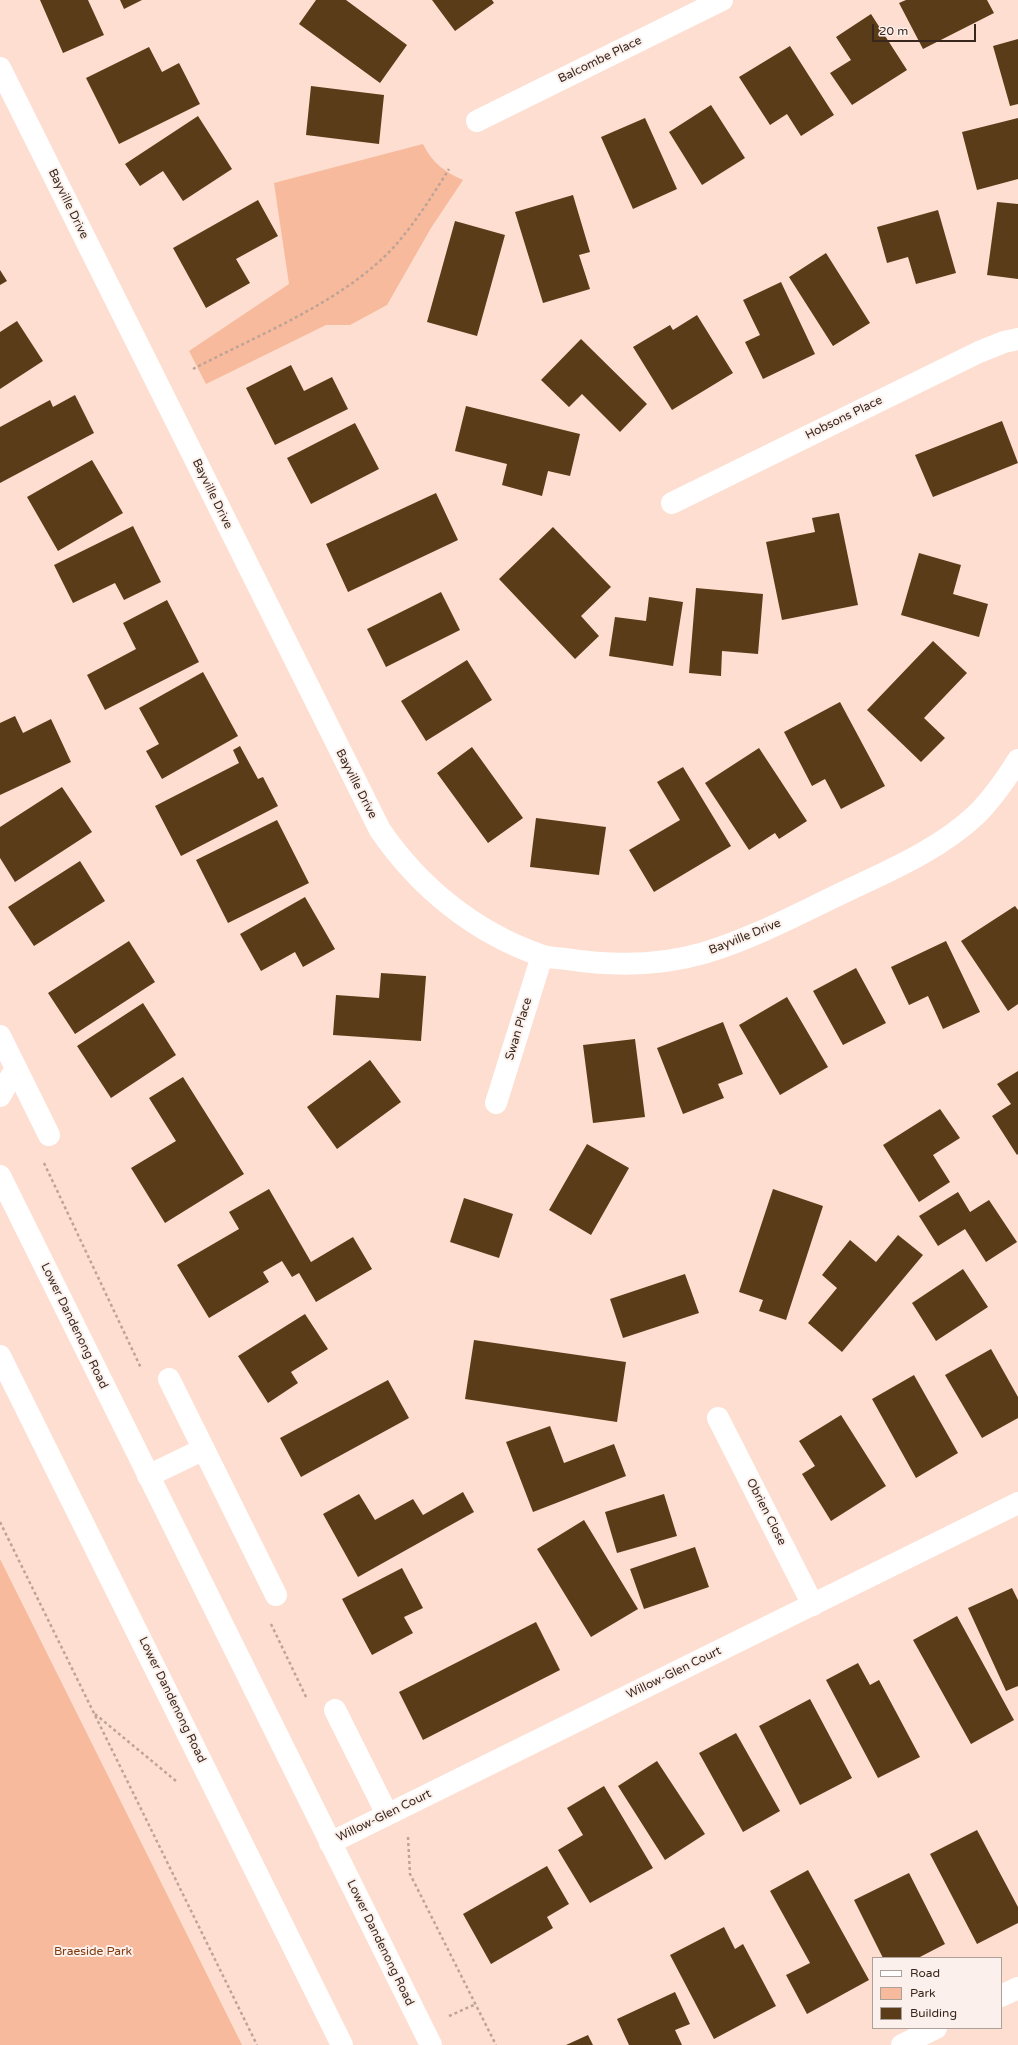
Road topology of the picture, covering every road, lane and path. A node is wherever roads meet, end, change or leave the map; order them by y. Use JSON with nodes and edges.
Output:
{"nodes":[{"id":1,"x":722,"y":0,"type":"edge"},
{"id":2,"x":0,"y":68,"type":"edge"},
{"id":3,"x":477,"y":121,"type":"dead end"},
{"id":4,"x":448,"y":169,"type":"dead end"},
{"id":5,"x":1018,"y":339,"type":"edge"},
{"id":6,"x":193,"y":369,"type":"dead end"},
{"id":7,"x":672,"y":503,"type":"dead end"},
{"id":8,"x":1018,"y":760,"type":"edge"},
{"id":9,"x":542,"y":956,"type":"junction"},
{"id":10,"x":0,"y":1036,"type":"edge"},
{"id":11,"x":16,"y":1068,"type":"junction"},
{"id":12,"x":0,"y":1096,"type":"edge"},
{"id":13,"x":496,"y":1103,"type":"dead end"},
{"id":14,"x":49,"y":1135,"type":"dead end"},
{"id":15,"x":41,"y":1157,"type":"dead end"},
{"id":16,"x":0,"y":1176,"type":"edge"},
{"id":17,"x":0,"y":1356,"type":"edge"},
{"id":18,"x":171,"y":1382,"type":"joint"},
{"id":19,"x":718,"y":1418,"type":"dead end"},
{"id":20,"x":204,"y":1449,"type":"junction"},
{"id":21,"x":148,"y":1476,"type":"junction"},
{"id":22,"x":1018,"y":1503,"type":"edge"},
{"id":23,"x":0,"y":1522,"type":"edge"},
{"id":24,"x":276,"y":1595,"type":"joint"},
{"id":25,"x":813,"y":1605,"type":"junction"},
{"id":26,"x":335,"y":1710,"type":"joint"},
{"id":27,"x":94,"y":1713,"type":"junction"},
{"id":28,"x":180,"y":1784,"type":"dead end"},
{"id":29,"x":407,"y":1805,"type":"junction"},
{"id":30,"x":387,"y":1814,"type":"junction"},
{"id":31,"x":330,"y":1842,"type":"junction"},
{"id":32,"x":1018,"y":1988,"type":"edge"},
{"id":33,"x":1002,"y":1996,"type":"edge"},
{"id":34,"x":934,"y":2029,"type":"edge"},
{"id":35,"x":257,"y":2045,"type":"edge"},
{"id":36,"x":342,"y":2045,"type":"edge"},
{"id":37,"x":431,"y":2045,"type":"edge"},
{"id":38,"x":496,"y":2045,"type":"edge"},
{"id":39,"x":902,"y":2045,"type":"edge"}],
"edges":[{"from":1,"to":3,"type":"main road","name":"Balcombe Place"},
{"from":2,"to":9,"type":"main road","name":"Bayville Drive"},
{"from":4,"to":6,"type":"path"},
{"from":5,"to":7,"type":"main road","name":"Hobsons Place"},
{"from":8,"to":9,"type":"main road","name":"Bayville Drive"},
{"from":9,"to":13,"type":"main road","name":"Swan Place"},
{"from":10,"to":11,"type":"main road"},
{"from":11,"to":12,"type":"main road"},
{"from":11,"to":14,"type":"main road"},
{"from":15,"to":18,"type":"path"},
{"from":16,"to":21,"type":"main road","name":"Lower Dandenong Road"},
{"from":17,"to":36,"type":"main road","name":"Lower Dandenong Road"},
{"from":18,"to":20,"type":"main road"},
{"from":19,"to":25,"type":"main road","name":"Obrien Close"},
{"from":20,"to":21,"type":"main road"},
{"from":20,"to":24,"type":"main road"},
{"from":21,"to":31,"type":"main road","name":"Lower Dandenong Road"},
{"from":22,"to":25,"type":"main road","name":"Willow-Glen Court"},
{"from":23,"to":27,"type":"path"},
{"from":24,"to":26,"type":"path"},
{"from":25,"to":29,"type":"main road","name":"Willow-Glen Court"},
{"from":26,"to":30,"type":"main road"},
{"from":27,"to":28,"type":"path"},
{"from":27,"to":35,"type":"path"},
{"from":29,"to":30,"type":"main road","name":"Willow-Glen Court"},
{"from":29,"to":38,"type":"path"},
{"from":30,"to":31,"type":"main road","name":"Willow-Glen Court"},
{"from":31,"to":37,"type":"main road","name":"Lower Dandenong Road"},
{"from":32,"to":33,"type":"main road"},
{"from":34,"to":39,"type":"main road"}]}
